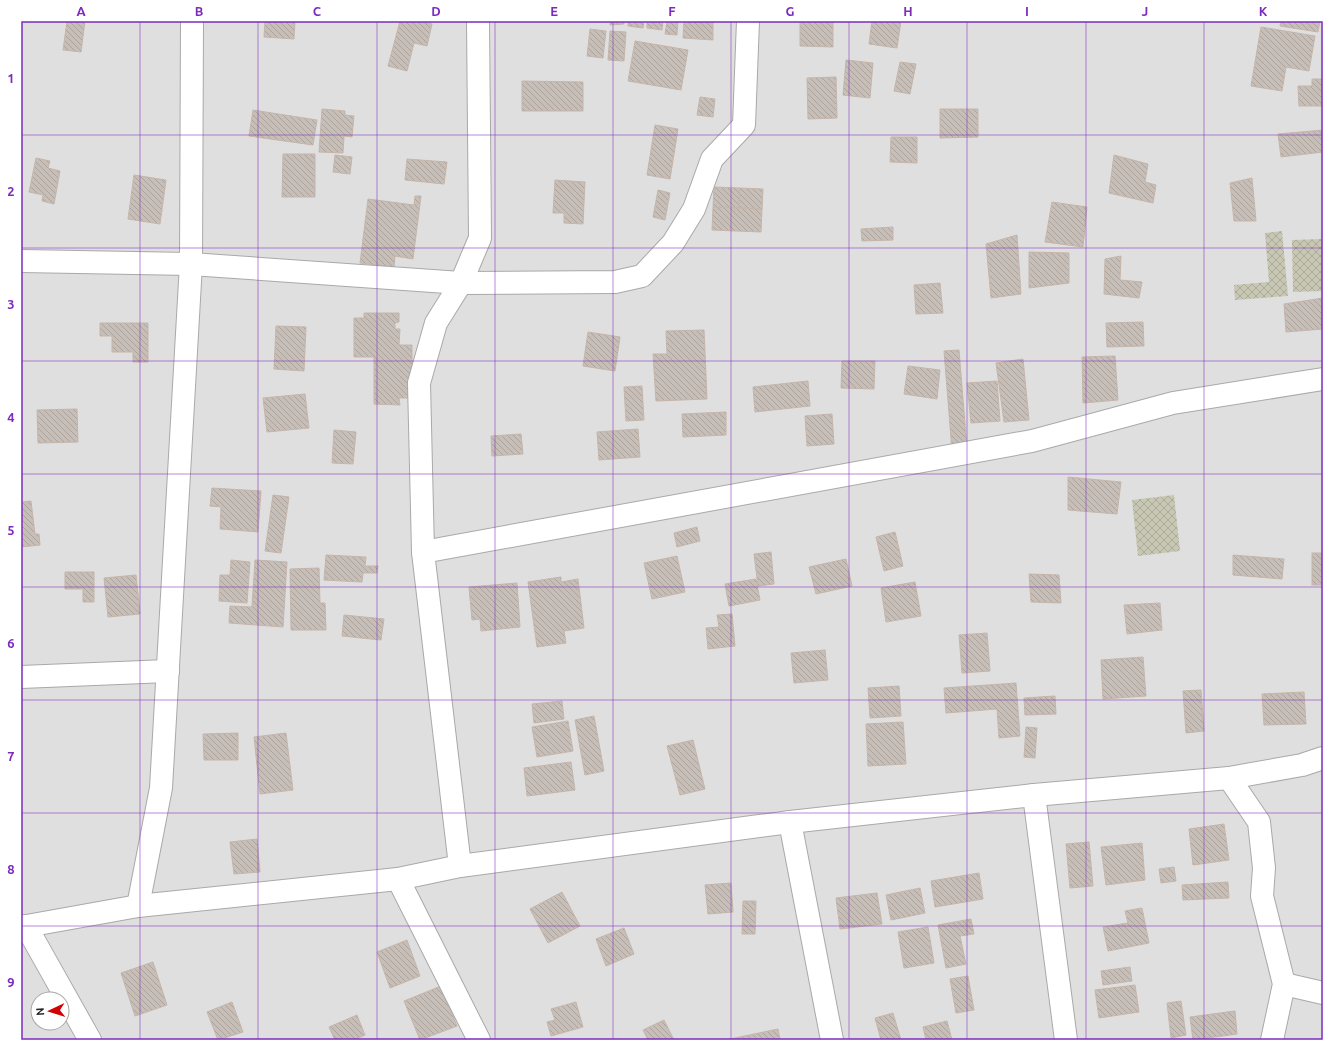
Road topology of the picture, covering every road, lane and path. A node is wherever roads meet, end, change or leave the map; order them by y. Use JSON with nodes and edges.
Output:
{"nodes":[{"id":1,"x":192,"y":21,"type":"edge"},
{"id":2,"x":478,"y":21,"type":"edge"},
{"id":3,"x":748,"y":21,"type":"edge"},
{"id":4,"x":21,"y":261,"type":"edge"},
{"id":5,"x":191,"y":264,"type":"junction"},
{"id":6,"x":461,"y":283,"type":"junction"},
{"id":7,"x":1323,"y":379,"type":"edge"},
{"id":8,"x":423,"y":552,"type":"junction"},
{"id":9,"x":168,"y":671,"type":"junction"},
{"id":10,"x":21,"y":677,"type":"edge"},
{"id":11,"x":1323,"y":758,"type":"edge"},
{"id":12,"x":1229,"y":778,"type":"junction"},
{"id":13,"x":1034,"y":795,"type":"junction"},
{"id":14,"x":790,"y":822,"type":"junction"},
{"id":15,"x":460,"y":866,"type":"junction"},
{"id":16,"x":398,"y":879,"type":"junction"},
{"id":17,"x":138,"y":906,"type":"junction"},
{"id":18,"x":23,"y":926,"type":"edge"},
{"id":19,"x":1284,"y":984,"type":"junction"},
{"id":20,"x":1323,"y":993,"type":"edge"},
{"id":21,"x":90,"y":1040,"type":"edge"},
{"id":22,"x":479,"y":1040,"type":"edge"},
{"id":23,"x":832,"y":1040,"type":"edge"},
{"id":24,"x":1066,"y":1040,"type":"edge"},
{"id":25,"x":1272,"y":1040,"type":"edge"}],
"edges":[{"from":1,"to":5,"type":"street"},
{"from":2,"to":6,"type":"street"},
{"from":3,"to":6,"type":"street"},
{"from":4,"to":5,"type":"street"},
{"from":5,"to":6,"type":"street"},
{"from":5,"to":9,"type":"street"},
{"from":6,"to":8,"type":"street"},
{"from":7,"to":8,"type":"street"},
{"from":8,"to":15,"type":"street"},
{"from":9,"to":10,"type":"street"},
{"from":9,"to":17,"type":"street"},
{"from":11,"to":12,"type":"street"},
{"from":12,"to":13,"type":"street"},
{"from":12,"to":19,"type":"street"},
{"from":13,"to":14,"type":"street"},
{"from":13,"to":24,"type":"street"},
{"from":14,"to":15,"type":"street"},
{"from":14,"to":23,"type":"street"},
{"from":15,"to":16,"type":"street"},
{"from":16,"to":17,"type":"street"},
{"from":16,"to":22,"type":"street"},
{"from":17,"to":18,"type":"street"},
{"from":18,"to":21,"type":"street"},
{"from":19,"to":20,"type":"street"},
{"from":19,"to":25,"type":"street"}]}
